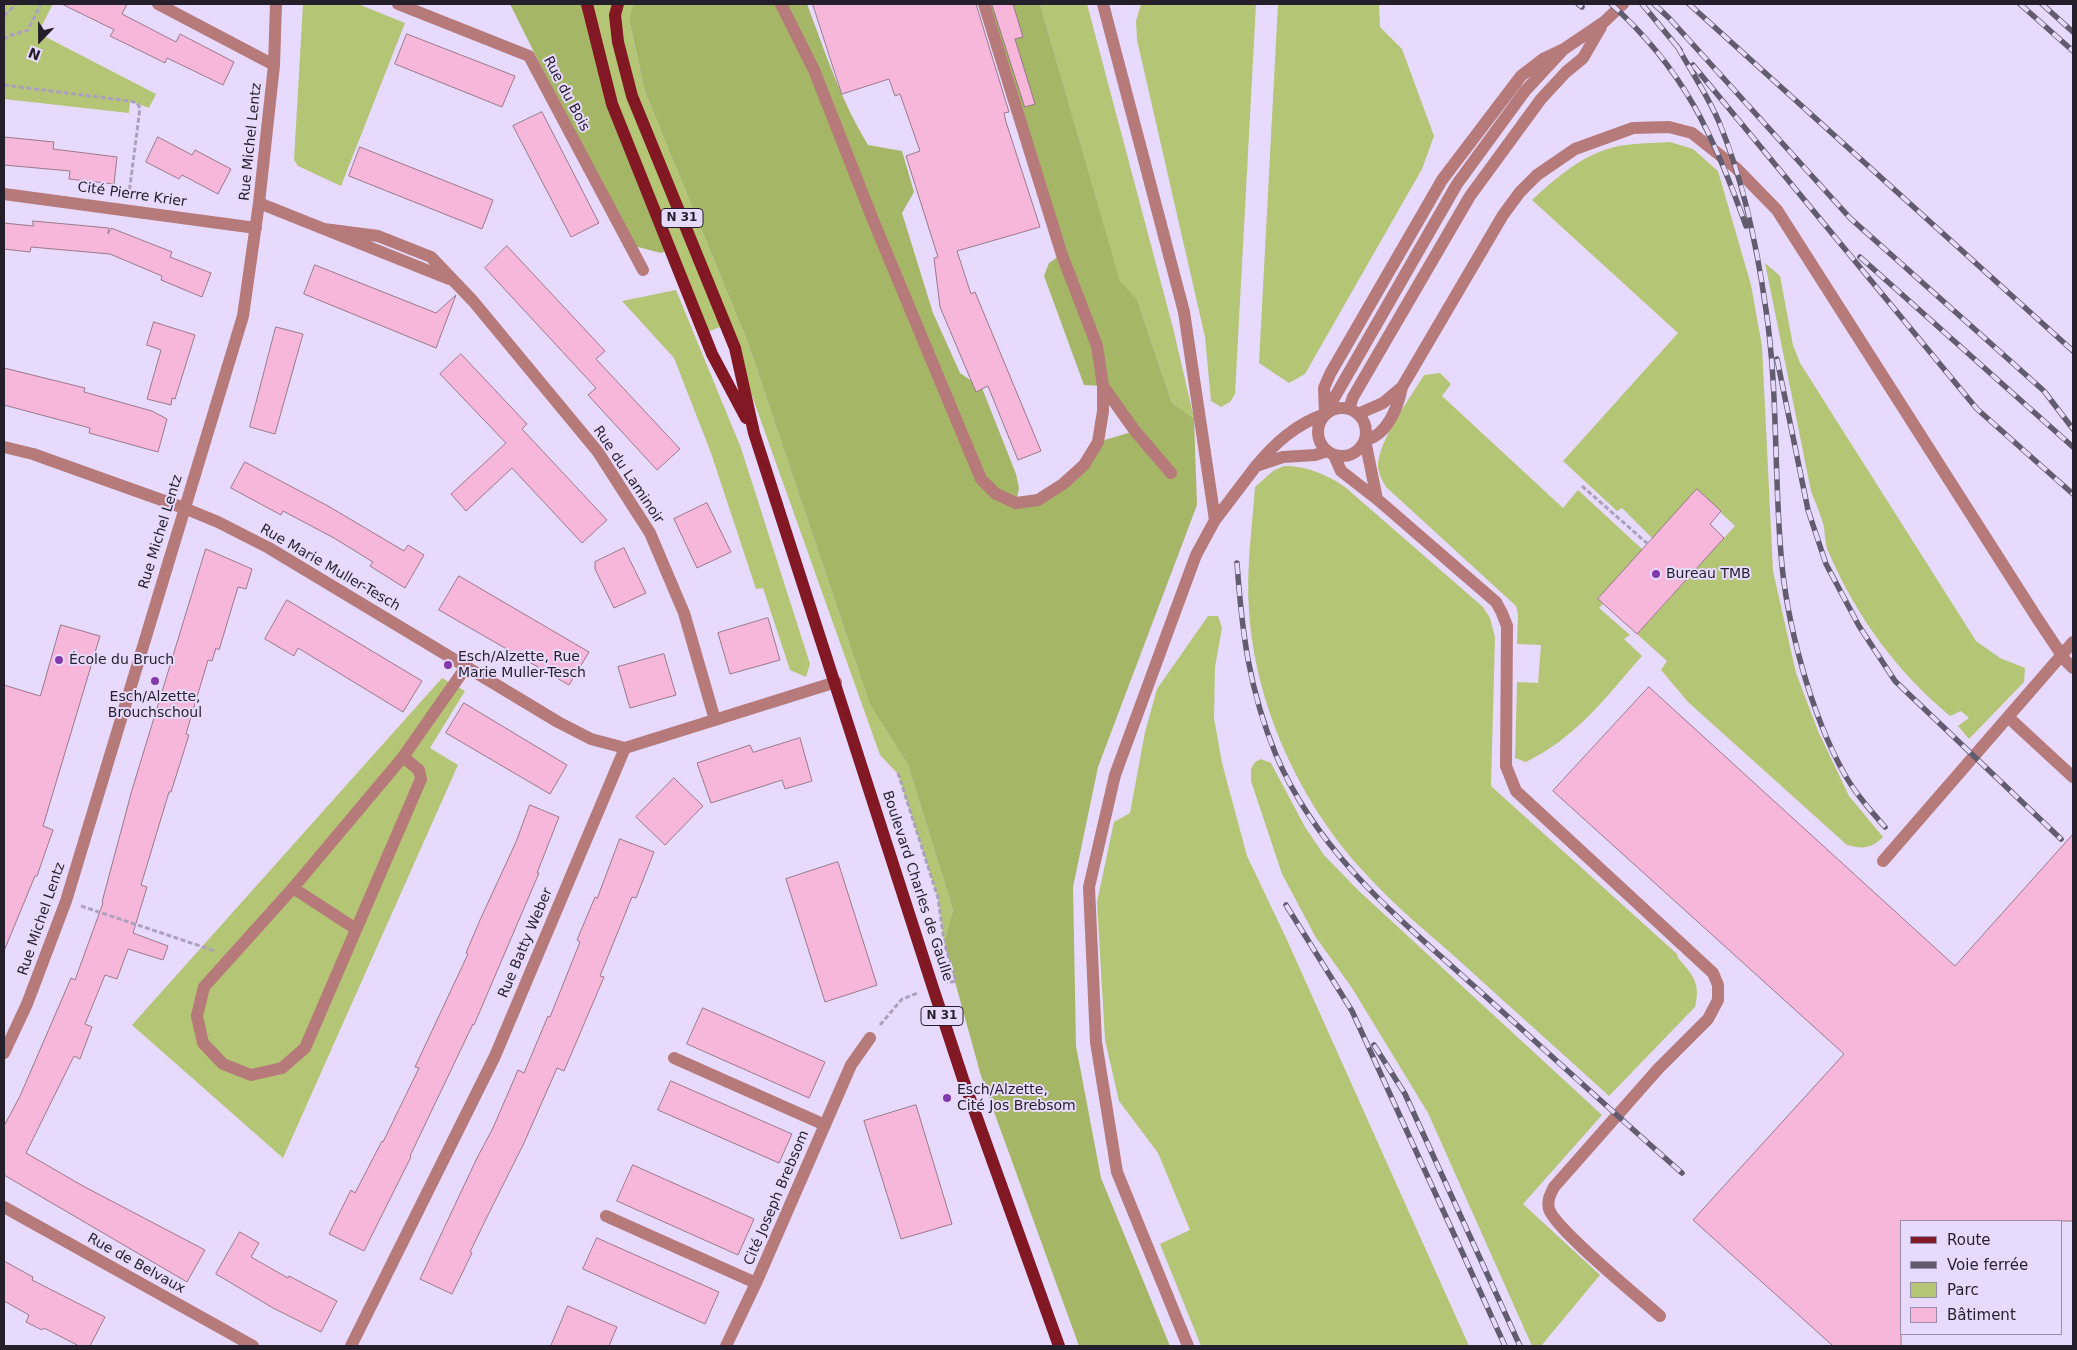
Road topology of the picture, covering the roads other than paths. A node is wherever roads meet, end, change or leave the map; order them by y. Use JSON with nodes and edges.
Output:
{"nodes":[{"id":1,"x":158,"y":4,"type":"edge"},
{"id":2,"x":276,"y":4,"type":"edge"},
{"id":3,"x":398,"y":4,"type":"edge"},
{"id":4,"x":587,"y":4,"type":"edge"},
{"id":5,"x":618,"y":4,"type":"edge"},
{"id":6,"x":781,"y":4,"type":"edge"},
{"id":7,"x":984,"y":4,"type":"edge"},
{"id":8,"x":1103,"y":4,"type":"edge"},
{"id":9,"x":1622,"y":4,"type":"edge"},
{"id":10,"x":1604,"y":22,"type":"junction"},
{"id":11,"x":274,"y":65,"type":"junction"},
{"id":12,"x":4,"y":194,"type":"edge"},
{"id":13,"x":259,"y":203,"type":"junction"},
{"id":14,"x":256,"y":228,"type":"junction"},
{"id":15,"x":643,"y":270,"type":"dead end"},
{"id":16,"x":1103,"y":386,"type":"junction"},
{"id":17,"x":1402,"y":387,"type":"junction"},
{"id":18,"x":1354,"y":411,"type":"junction"},
{"id":19,"x":1325,"y":414,"type":"junction"},
{"id":20,"x":754,"y":433,"type":"junction"},
{"id":21,"x":1364,"y":440,"type":"junction"},
{"id":22,"x":4,"y":447,"type":"edge"},
{"id":23,"x":1330,"y":453,"type":"junction"},
{"id":24,"x":1256,"y":466,"type":"junction"},
{"id":25,"x":1172,"y":473,"type":"dead end"},
{"id":26,"x":1377,"y":499,"type":"junction"},
{"id":27,"x":184,"y":508,"type":"junction"},
{"id":28,"x":1215,"y":520,"type":"junction"},
{"id":29,"x":2073,"y":642,"type":"edge"},
{"id":30,"x":2061,"y":655,"type":"junction"},
{"id":31,"x":466,"y":667,"type":"junction"},
{"id":32,"x":2073,"y":668,"type":"edge"},
{"id":33,"x":836,"y":682,"type":"junction"},
{"id":34,"x":2008,"y":716,"type":"junction"},
{"id":35,"x":715,"y":720,"type":"junction"},
{"id":36,"x":625,"y":748,"type":"junction"},
{"id":37,"x":403,"y":757,"type":"junction"},
{"id":38,"x":2073,"y":777,"type":"edge"},
{"id":39,"x":1884,"y":861,"type":"dead end"},
{"id":40,"x":293,"y":888,"type":"junction"},
{"id":41,"x":356,"y":930,"type":"junction"},
{"id":42,"x":870,"y":1038,"type":"dead end"},
{"id":43,"x":4,"y":1053,"type":"edge"},
{"id":44,"x":674,"y":1058,"type":"dead end"},
{"id":45,"x":825,"y":1125,"type":"junction"},
{"id":46,"x":4,"y":1207,"type":"edge"},
{"id":47,"x":606,"y":1216,"type":"dead end"},
{"id":48,"x":756,"y":1283,"type":"junction"},
{"id":49,"x":1660,"y":1316,"type":"dead end"},
{"id":50,"x":253,"y":1346,"type":"edge"},
{"id":51,"x":351,"y":1346,"type":"edge"},
{"id":52,"x":726,"y":1346,"type":"edge"},
{"id":53,"x":1058,"y":1346,"type":"edge"},
{"id":54,"x":1188,"y":1346,"type":"edge"}],
"edges":[{"from":1,"to":11,"type":"street"},
{"from":2,"to":11,"type":"street","name":"Rue Michel Lentz"},
{"from":3,"to":15,"type":"street","name":"Rue du Bois"},
{"from":4,"to":20,"type":"main road","name":"Boulevard Charles de Gaulle","number":"N 31"},
{"from":5,"to":20,"type":"main road","name":"Boulevard Charles de Gaulle","number":"N 31"},
{"from":6,"to":16,"type":"street"},
{"from":7,"to":16,"type":"street"},
{"from":8,"to":28,"type":"street"},
{"from":9,"to":10,"type":"street"},
{"from":10,"to":18,"type":"street"},
{"from":10,"to":19,"type":"street"},
{"from":11,"to":13,"type":"street","name":"Rue Michel Lentz"},
{"from":12,"to":14,"type":"street","name":"Cité Pierre Krier"},
{"from":13,"to":14,"type":"street","name":"Rue Michel Lentz"},
{"from":13,"to":35,"type":"street","name":"Rue du Laminoir"},
{"from":14,"to":27,"type":"street","name":"Rue Michel Lentz"},
{"from":16,"to":25,"type":"street"},
{"from":17,"to":18,"type":"street"},
{"from":17,"to":21,"type":"street"},
{"from":17,"to":30,"type":"street"},
{"from":18,"to":19,"type":"street"},
{"from":18,"to":21,"type":"street"},
{"from":19,"to":23,"type":"street"},
{"from":19,"to":24,"type":"street"},
{"from":20,"to":33,"type":"main road","name":"Boulevard Charles de Gaulle","number":"N 31"},
{"from":21,"to":23,"type":"street"},
{"from":21,"to":26,"type":"street"},
{"from":22,"to":27,"type":"street","name":"Rue Marie Muller-Tesch"},
{"from":23,"to":24,"type":"street"},
{"from":23,"to":26,"type":"street"},
{"from":24,"to":28,"type":"street"},
{"from":26,"to":49,"type":"street"},
{"from":27,"to":31,"type":"street","name":"Rue Marie Muller-Tesch"},
{"from":27,"to":43,"type":"street","name":"Rue Michel Lentz"},
{"from":28,"to":54,"type":"street"},
{"from":29,"to":30,"type":"street"},
{"from":30,"to":32,"type":"street"},
{"from":30,"to":34,"type":"street"},
{"from":31,"to":36,"type":"street","name":"Rue Marie Muller-Tesch"},
{"from":31,"to":37,"type":"street"},
{"from":33,"to":35,"type":"street"},
{"from":33,"to":53,"type":"main road","name":"Boulevard Charles de Gaulle","number":"N 31"},
{"from":34,"to":38,"type":"street"},
{"from":34,"to":39,"type":"street"},
{"from":35,"to":36,"type":"street"},
{"from":36,"to":51,"type":"street","name":"Rue Batty Weber"},
{"from":37,"to":40,"type":"street"},
{"from":37,"to":41,"type":"street"},
{"from":40,"to":41,"type":"street"},
{"from":40,"to":41,"type":"street"},
{"from":42,"to":45,"type":"street","name":"Cité Joseph Brebsom"},
{"from":44,"to":45,"type":"street","name":"Cité Joseph Brebsom"},
{"from":45,"to":48,"type":"street","name":"Cité Joseph Brebsom"},
{"from":46,"to":50,"type":"street","name":"Rue de Belvaux"},
{"from":47,"to":48,"type":"street","name":"Cité Joseph Brebsom"},
{"from":48,"to":52,"type":"street","name":"Cité Joseph Brebsom"}]}
